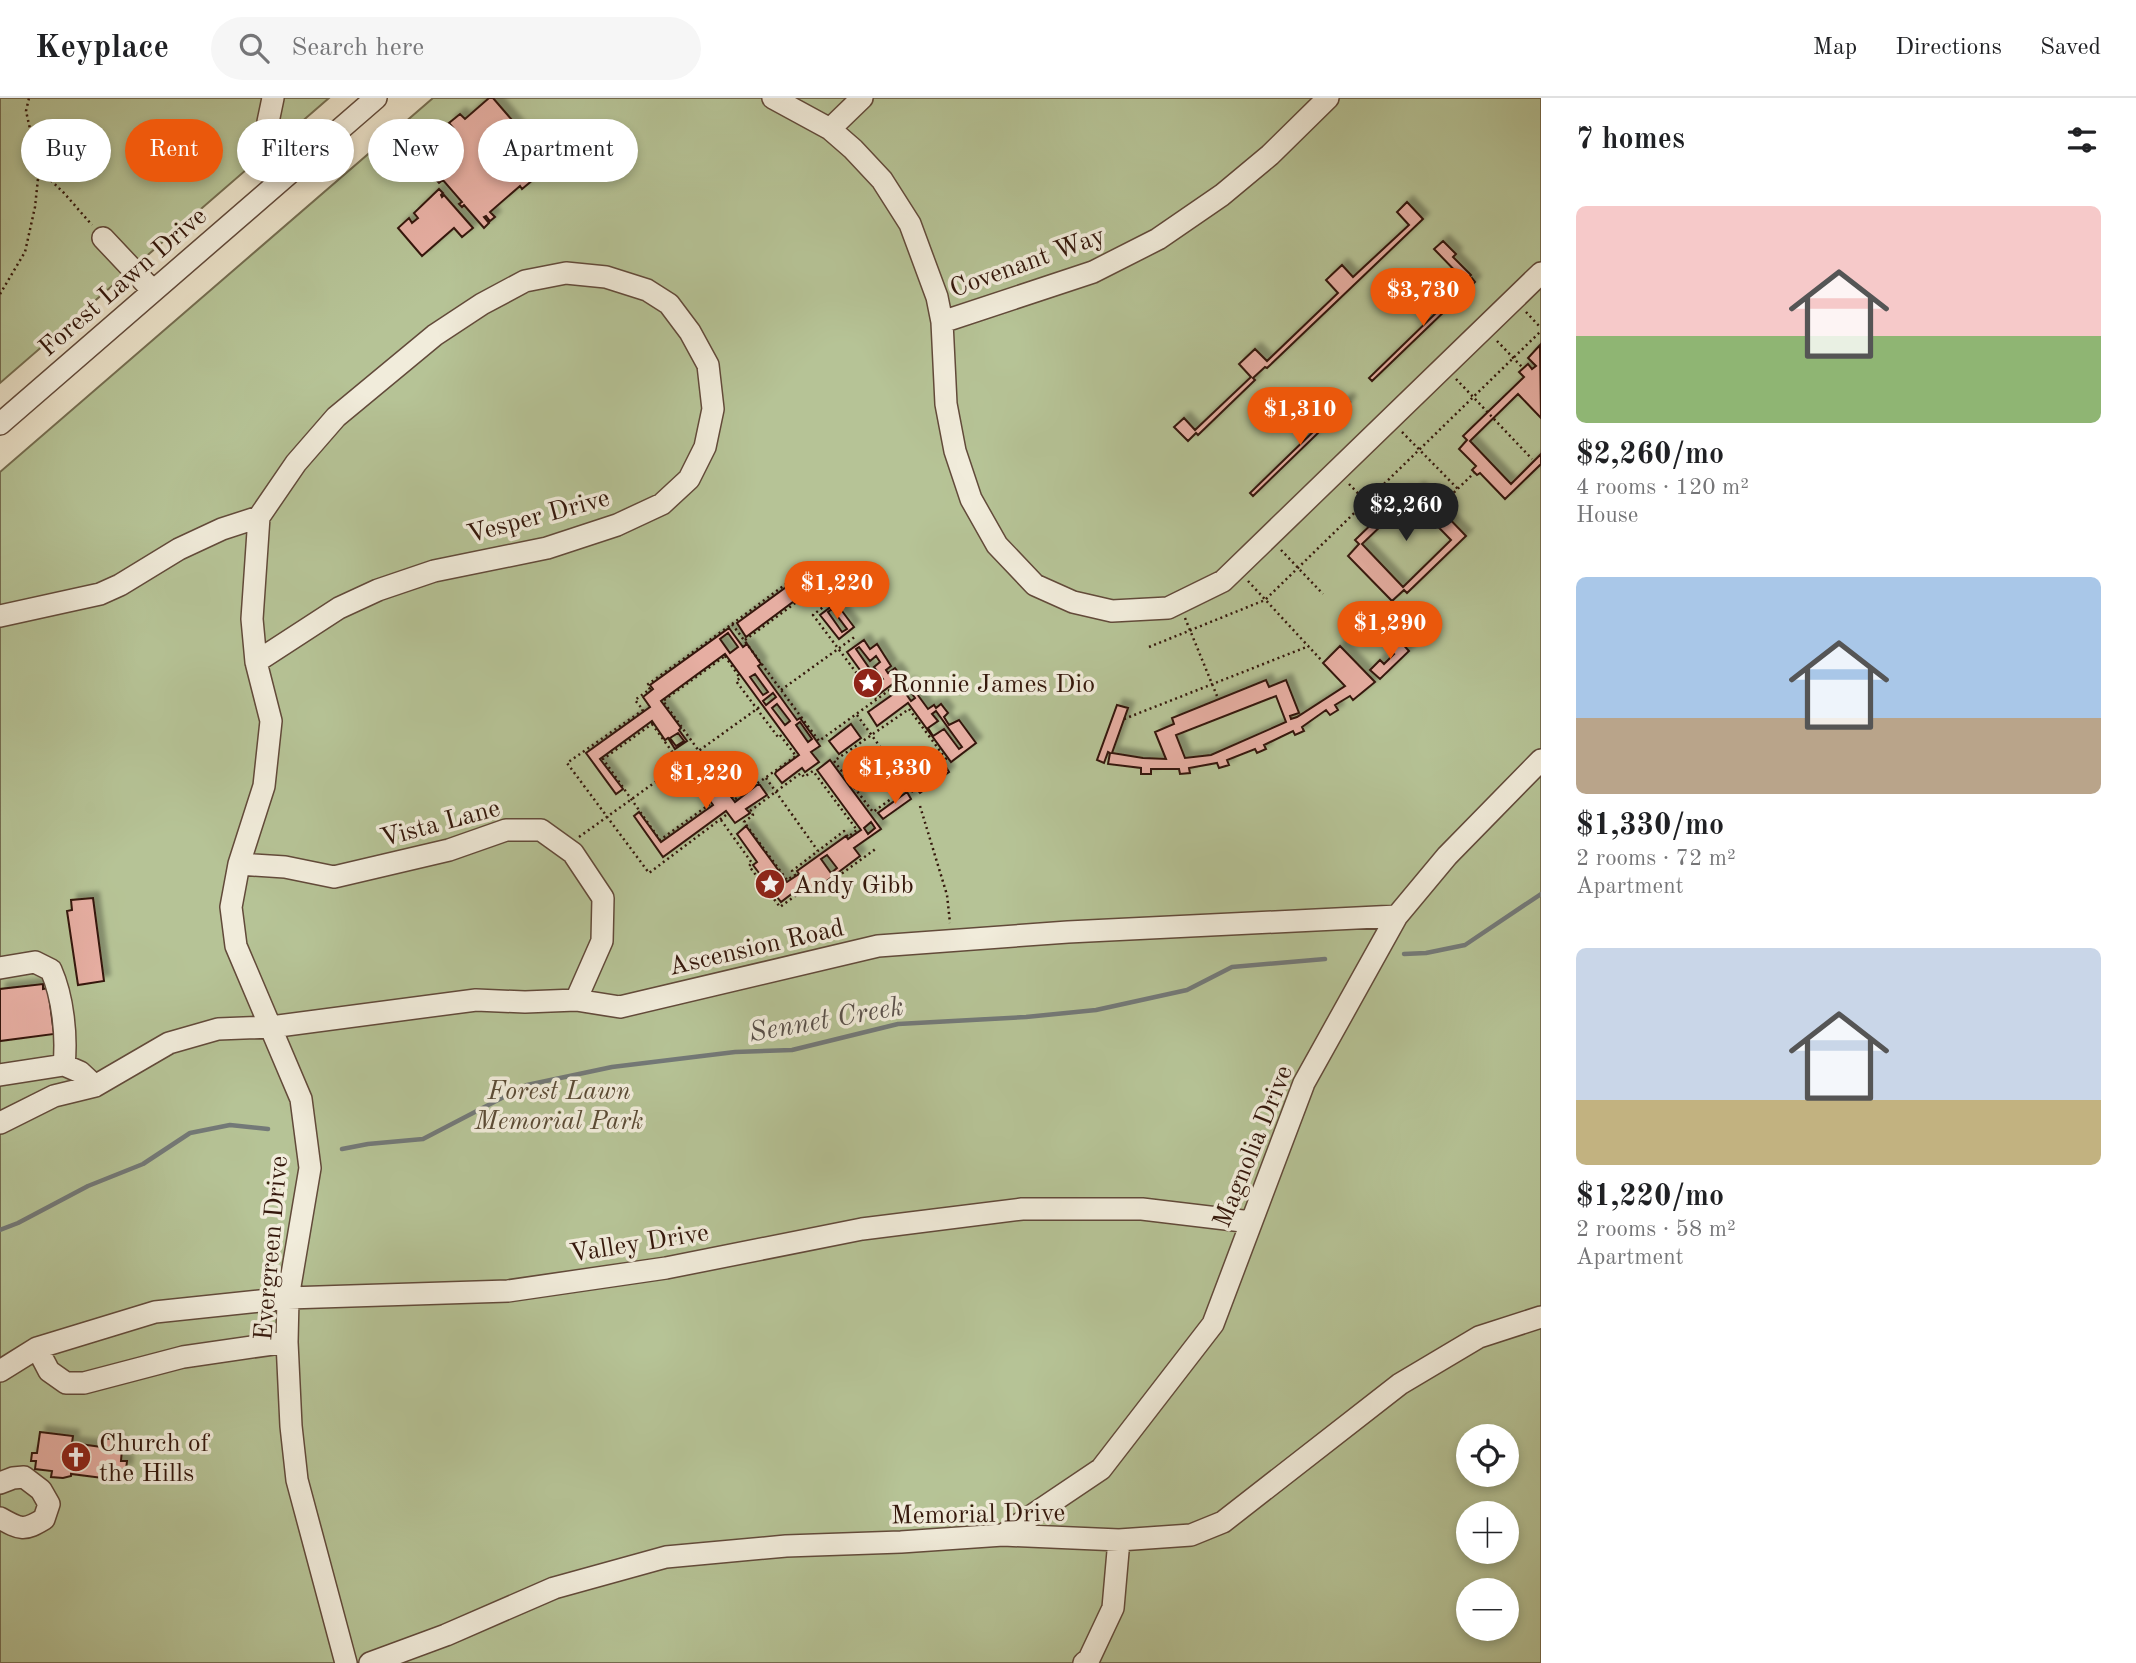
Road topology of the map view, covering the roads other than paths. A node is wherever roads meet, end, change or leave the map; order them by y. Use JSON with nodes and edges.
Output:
{"nodes":[{"id":1,"x":274,"y":98,"type":"edge"},
{"id":2,"x":376,"y":98,"type":"edge"},
{"id":3,"x":773,"y":98,"type":"edge"},
{"id":4,"x":862,"y":98,"type":"edge"},
{"id":5,"x":1328,"y":98,"type":"edge"},
{"id":6,"x":269,"y":119,"type":"edge"},
{"id":7,"x":352,"y":119,"type":"edge"},
{"id":8,"x":830,"y":128,"type":"junction"},
{"id":9,"x":279,"y":182,"type":"edge"},
{"id":10,"x":103,"y":238,"type":"road end"},
{"id":11,"x":1539,"y":280,"type":"edge"},
{"id":12,"x":153,"y":291,"type":"junction"},
{"id":13,"x":942,"y":322,"type":"junction"},
{"id":14,"x":0,"y":424,"type":"edge"},
{"id":15,"x":259,"y":517,"type":"junction"},
{"id":16,"x":0,"y":616,"type":"edge"},
{"id":17,"x":256,"y":662,"type":"junction"},
{"id":18,"x":1541,"y":760,"type":"edge"},
{"id":19,"x":239,"y":864,"type":"junction"},
{"id":20,"x":1397,"y":916,"type":"junction"},
{"id":21,"x":0,"y":968,"type":"edge"},
{"id":22,"x":576,"y":1000,"type":"junction"},
{"id":23,"x":271,"y":1027,"type":"junction"},
{"id":24,"x":64,"y":1065,"type":"junction"},
{"id":25,"x":0,"y":1075,"type":"edge"},
{"id":26,"x":94,"y":1086,"type":"junction"},
{"id":27,"x":0,"y":1123,"type":"edge"},
{"id":28,"x":1251,"y":1222,"type":"junction"},
{"id":29,"x":288,"y":1298,"type":"junction"},
{"id":30,"x":1541,"y":1317,"type":"edge"},
{"id":31,"x":287,"y":1342,"type":"junction"},
{"id":32,"x":37,"y":1348,"type":"junction"},
{"id":33,"x":0,"y":1371,"type":"edge"},
{"id":34,"x":0,"y":1483,"type":"edge"},
{"id":35,"x":0,"y":1518,"type":"edge"},
{"id":36,"x":1003,"y":1535,"type":"junction"},
{"id":37,"x":1119,"y":1541,"type":"junction"},
{"id":38,"x":346,"y":1663,"type":"edge"},
{"id":39,"x":370,"y":1663,"type":"edge"},
{"id":40,"x":1084,"y":1663,"type":"edge"}],
"edges":[{"from":1,"to":6,"type":"street"},
{"from":2,"to":7,"type":"street","name":"Forest Lawn Drive"},
{"from":3,"to":8,"type":"street"},
{"from":4,"to":8,"type":"street"},
{"from":5,"to":13,"type":"street","name":"Covenant Way"},
{"from":8,"to":13,"type":"street"},
{"from":9,"to":12,"type":"street","name":"Forest Lawn Drive"},
{"from":10,"to":12,"type":"street"},
{"from":11,"to":13,"type":"street"},
{"from":12,"to":14,"type":"street","name":"Forest Lawn Drive"},
{"from":15,"to":16,"type":"street"},
{"from":15,"to":17,"type":"street","name":"Evergreen Drive"},
{"from":15,"to":17,"type":"street","name":"Vesper Drive"},
{"from":17,"to":19,"type":"street","name":"Evergreen Drive"},
{"from":18,"to":20,"type":"street","name":"Magnolia Drive"},
{"from":19,"to":22,"type":"street","name":"Vista Lane"},
{"from":19,"to":23,"type":"street","name":"Evergreen Drive"},
{"from":20,"to":22,"type":"street","name":"Ascension Road"},
{"from":20,"to":28,"type":"street","name":"Magnolia Drive"},
{"from":21,"to":24,"type":"street"},
{"from":22,"to":23,"type":"street","name":"Ascension Road"},
{"from":23,"to":26,"type":"street","name":"Ascension Road"},
{"from":23,"to":29,"type":"street","name":"Evergreen Drive"},
{"from":24,"to":25,"type":"street"},
{"from":24,"to":26,"type":"street"},
{"from":26,"to":27,"type":"street","name":"Ascension Road"},
{"from":28,"to":29,"type":"street","name":"Valley Drive"},
{"from":28,"to":36,"type":"street","name":"Magnolia Drive"},
{"from":29,"to":31,"type":"street","name":"Evergreen Drive"},
{"from":29,"to":32,"type":"street","name":"Valley Drive"},
{"from":30,"to":37,"type":"street","name":"Memorial Drive"},
{"from":31,"to":32,"type":"street"},
{"from":31,"to":38,"type":"street","name":"Evergreen Drive"},
{"from":32,"to":33,"type":"street","name":"Valley Drive"},
{"from":34,"to":35,"type":"street"},
{"from":36,"to":37,"type":"street","name":"Memorial Drive"},
{"from":36,"to":39,"type":"street","name":"Memorial Drive"},
{"from":37,"to":40,"type":"street"}]}
